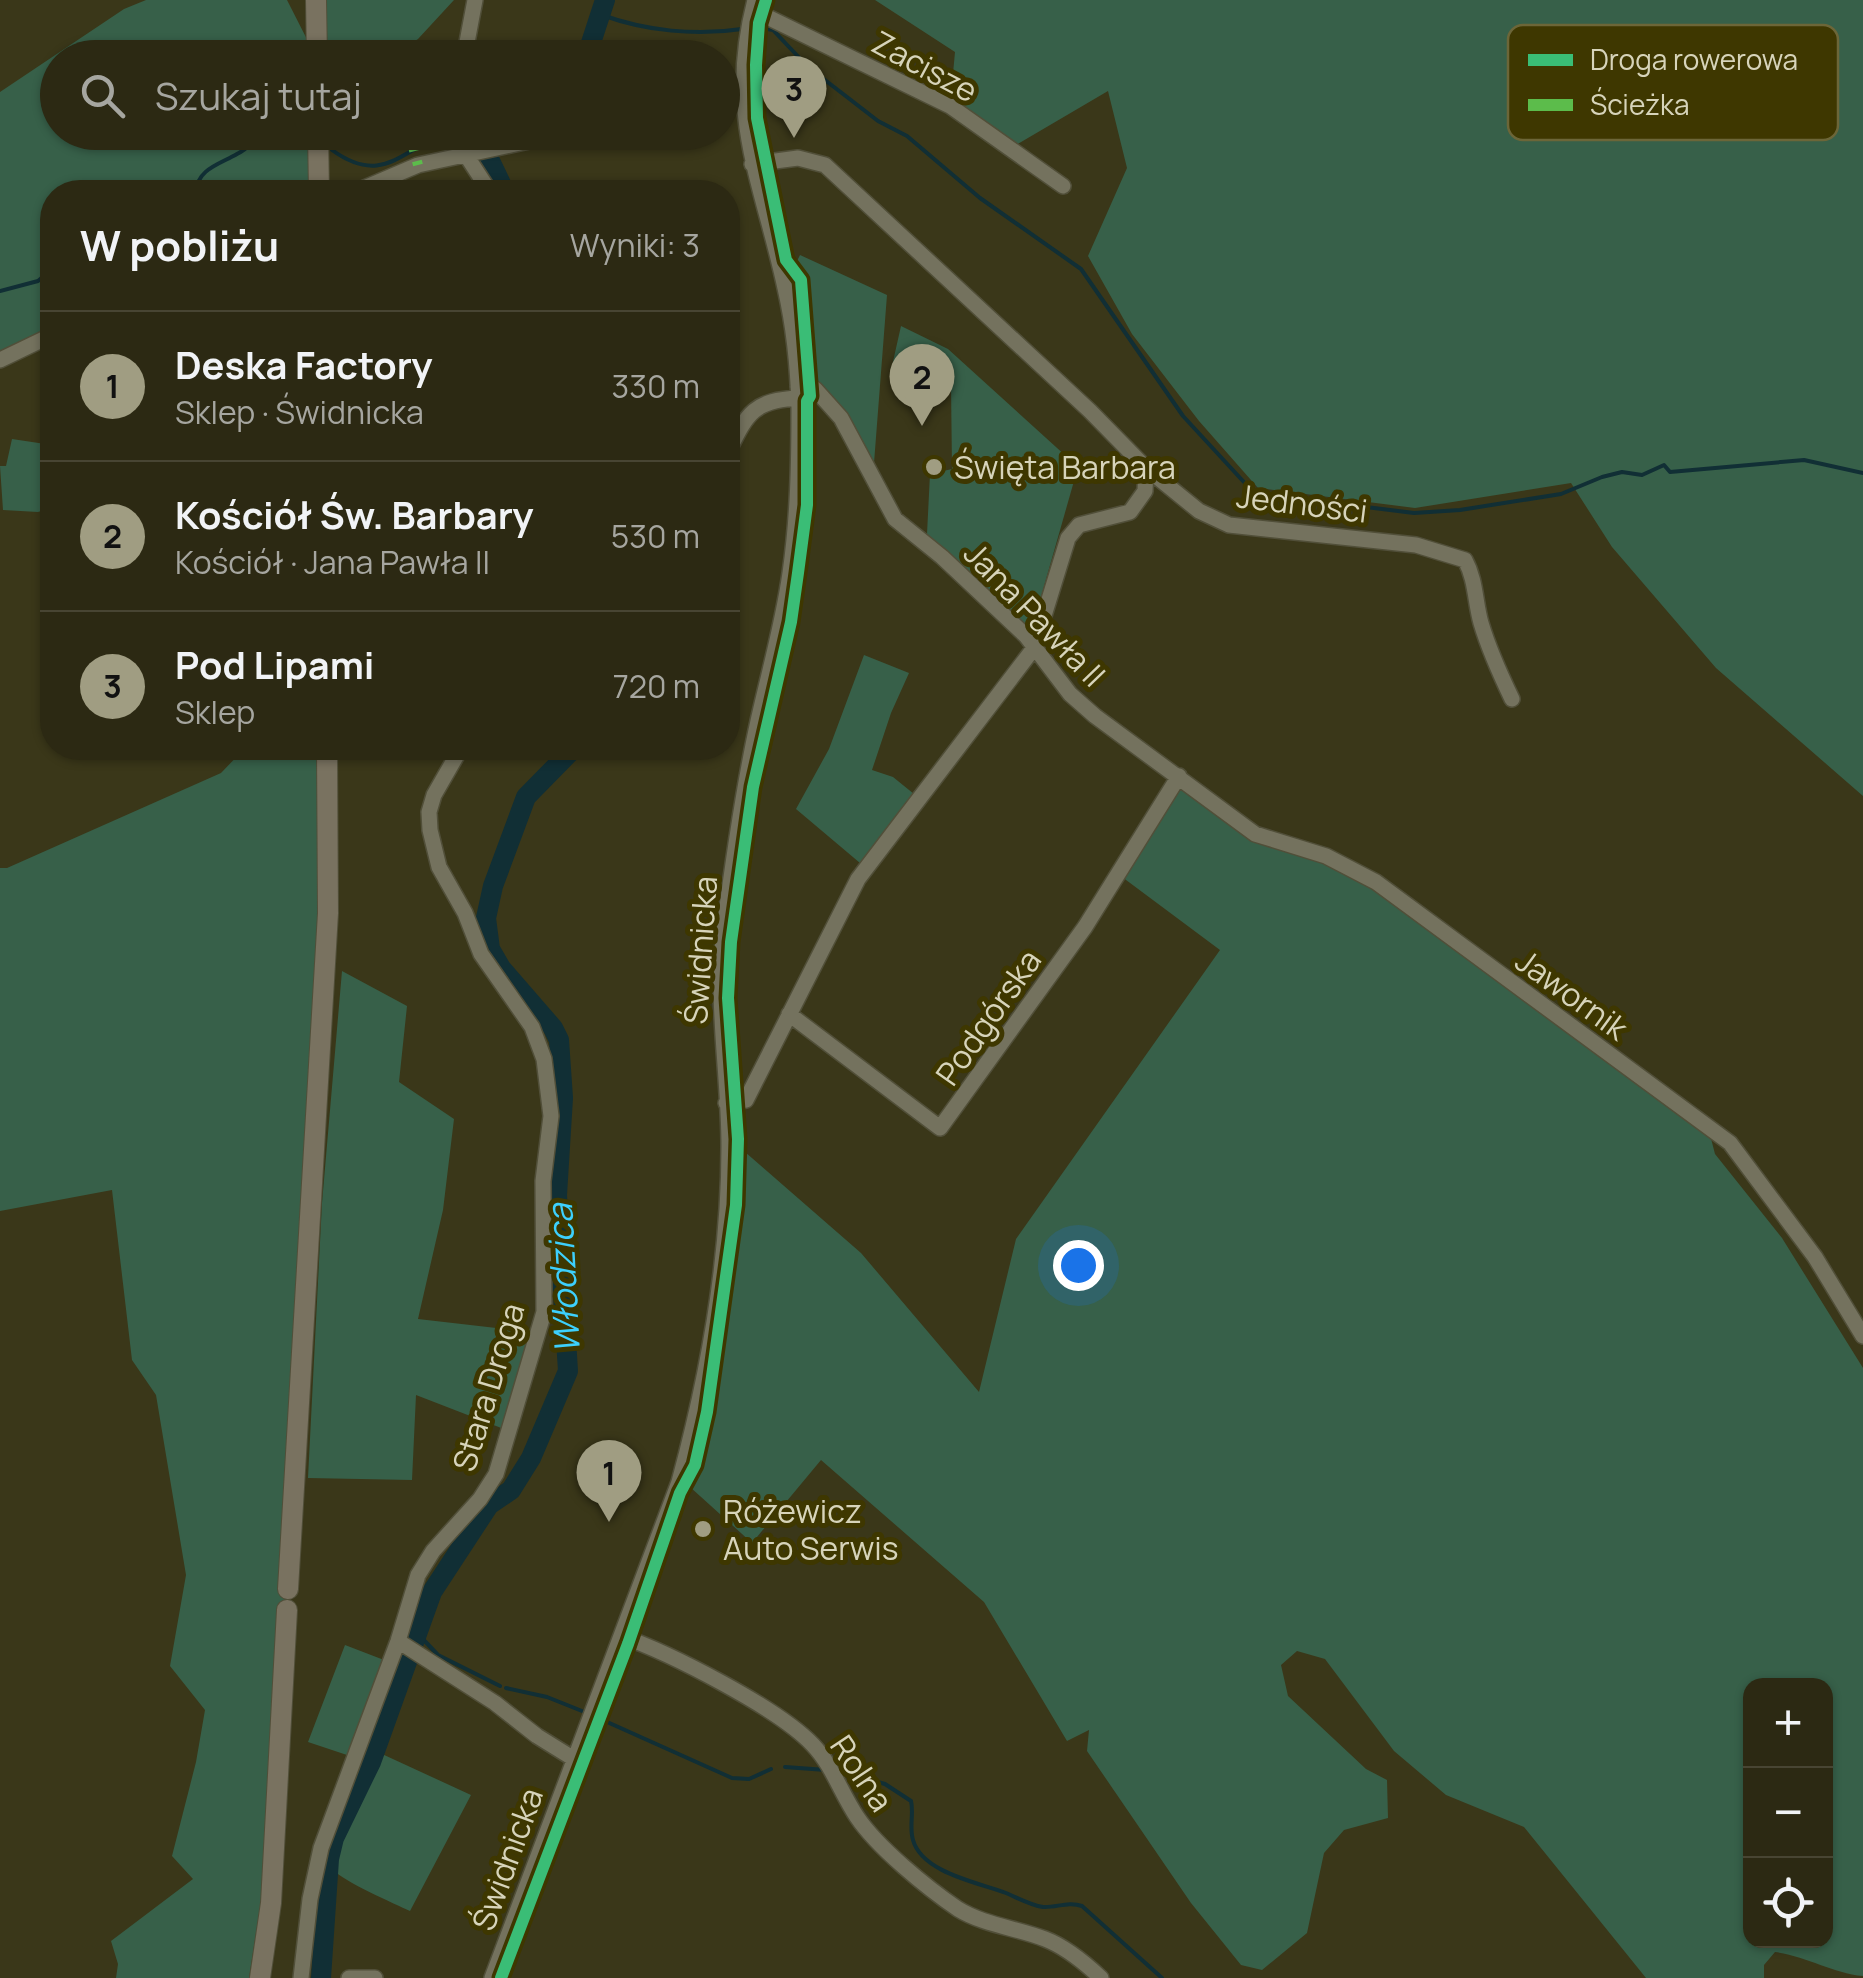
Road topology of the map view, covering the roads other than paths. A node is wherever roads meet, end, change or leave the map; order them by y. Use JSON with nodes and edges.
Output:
{"nodes":[{"id":1,"x":316,"y":0,"type":"edge"},
{"id":2,"x":474,"y":0,"type":"edge"},
{"id":3,"x":751,"y":17,"type":"edge"},
{"id":4,"x":317,"y":40,"type":"edge"},
{"id":5,"x":467,"y":40,"type":"edge"},
{"id":6,"x":742,"y":93,"type":"joint"},
{"id":7,"x":318,"y":150,"type":"edge"},
{"id":8,"x":493,"y":150,"type":"edge"},
{"id":9,"x":471,"y":154,"type":"junction"},
{"id":10,"x":752,"y":164,"type":"junction"},
{"id":11,"x":319,"y":180,"type":"edge"},
{"id":12,"x":382,"y":180,"type":"edge"},
{"id":13,"x":484,"y":180,"type":"edge"},
{"id":14,"x":1063,"y":186,"type":"dead end"},
{"id":15,"x":40,"y":341,"type":"edge"},
{"id":16,"x":0,"y":360,"type":"edge"},
{"id":17,"x":798,"y":393,"type":"junction"},
{"id":18,"x":740,"y":428,"type":"edge"},
{"id":19,"x":1146,"y":468,"type":"junction"},
{"id":20,"x":1034,"y":648,"type":"junction"},
{"id":21,"x":1512,"y":699,"type":"dead end"},
{"id":22,"x":327,"y":760,"type":"edge"},
{"id":23,"x":454,"y":760,"type":"edge"},
{"id":24,"x":1178,"y":776,"type":"junction"},
{"id":25,"x":789,"y":1014,"type":"junction"},
{"id":26,"x":726,"y":1103,"type":"junction"},
{"id":27,"x":1863,"y":1336,"type":"edge"},
{"id":28,"x":621,"y":1636,"type":"junction"},
{"id":29,"x":401,"y":1642,"type":"junction"},
{"id":30,"x":574,"y":1758,"type":"junction"},
{"id":31,"x":260,"y":1978,"type":"edge"},
{"id":32,"x":301,"y":1978,"type":"edge"},
{"id":33,"x":349,"y":1978,"type":"edge"},
{"id":34,"x":376,"y":1978,"type":"edge"},
{"id":35,"x":492,"y":1978,"type":"edge"},
{"id":36,"x":1101,"y":1978,"type":"edge"}],
"edges":[{"from":1,"to":4,"type":"main road"},
{"from":2,"to":5,"type":"street"},
{"from":3,"to":6,"type":"street","name":"Świdnicka"},
{"from":3,"to":14,"type":"street","name":"Zacisze"},
{"from":6,"to":10,"type":"street","name":"Świdnicka"},
{"from":7,"to":11,"type":"main road"},
{"from":8,"to":9,"type":"street"},
{"from":9,"to":12,"type":"street"},
{"from":9,"to":13,"type":"street"},
{"from":10,"to":17,"type":"street","name":"Świdnicka"},
{"from":10,"to":19,"type":"street","name":"Jedności"},
{"from":15,"to":16,"type":"street"},
{"from":17,"to":18,"type":"street"},
{"from":17,"to":20,"type":"street","name":"Jana Pawła II"},
{"from":17,"to":26,"type":"street","name":"Świdnicka"},
{"from":19,"to":20,"type":"street"},
{"from":19,"to":21,"type":"street","name":"Jedności"},
{"from":20,"to":24,"type":"street","name":"Jana Pawła II"},
{"from":20,"to":25,"type":"street"},
{"from":22,"to":31,"type":"main road"},
{"from":23,"to":29,"type":"street","name":"Stara Droga"},
{"from":24,"to":25,"type":"street","name":"Podgórska"},
{"from":24,"to":27,"type":"street","name":"Jawornik"},
{"from":25,"to":26,"type":"street"},
{"from":26,"to":28,"type":"street","name":"Świdnicka"},
{"from":28,"to":30,"type":"street","name":"Świdnicka"},
{"from":28,"to":36,"type":"street","name":"Rolna"},
{"from":29,"to":30,"type":"street","name":"Świdnicka"},
{"from":29,"to":32,"type":"street","name":"Stara Droga"},
{"from":30,"to":35,"type":"street","name":"Świdnicka"},
{"from":33,"to":34,"type":"street"}]}
